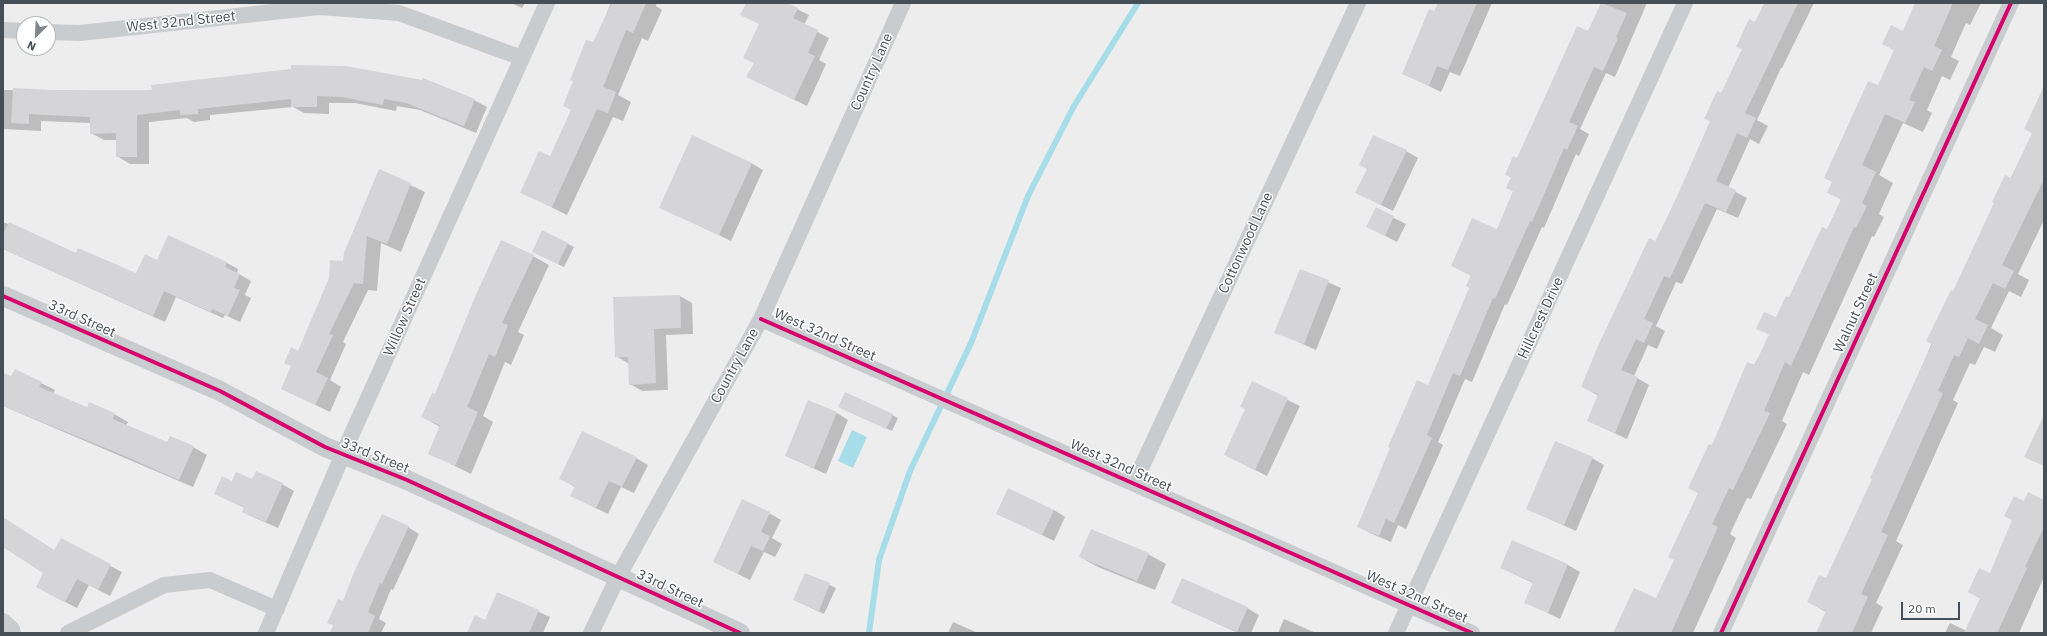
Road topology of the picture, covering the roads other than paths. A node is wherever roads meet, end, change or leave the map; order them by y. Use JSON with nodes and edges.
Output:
{"nodes":[{"id":1,"x":547,"y":3,"type":"edge"},
{"id":2,"x":903,"y":3,"type":"edge"},
{"id":3,"x":1358,"y":3,"type":"edge"},
{"id":4,"x":1685,"y":3,"type":"edge"},
{"id":5,"x":2011,"y":3,"type":"edge"},
{"id":6,"x":3,"y":30,"type":"edge"},
{"id":7,"x":16,"y":31,"type":"edge"},
{"id":8,"x":56,"y":32,"type":"edge"},
{"id":9,"x":522,"y":58,"type":"junction"},
{"id":10,"x":3,"y":296,"type":"edge"},
{"id":11,"x":761,"y":319,"type":"junction"},
{"id":12,"x":343,"y":455,"type":"junction"},
{"id":13,"x":1134,"y":483,"type":"junction"},
{"id":14,"x":618,"y":577,"type":"junction"},
{"id":15,"x":1409,"y":605,"type":"junction"},
{"id":16,"x":277,"y":609,"type":"junction"},
{"id":17,"x":3,"y":621,"type":"edge"},
{"id":18,"x":13,"y":633,"type":"edge"},
{"id":19,"x":68,"y":633,"type":"edge"},
{"id":20,"x":266,"y":633,"type":"edge"},
{"id":21,"x":591,"y":633,"type":"edge"},
{"id":22,"x":740,"y":633,"type":"edge"},
{"id":23,"x":1396,"y":633,"type":"edge"},
{"id":24,"x":1472,"y":633,"type":"edge"},
{"id":25,"x":1721,"y":633,"type":"edge"}],
"edges":[{"from":1,"to":9,"type":"street","name":"Willow Street"},
{"from":2,"to":11,"type":"street","name":"Country Lane"},
{"from":3,"to":13,"type":"street","name":"Cottonwood Lane"},
{"from":4,"to":15,"type":"street","name":"Hillcrest Drive"},
{"from":5,"to":25,"type":"street","name":"Walnut Street"},
{"from":6,"to":7,"type":"street"},
{"from":8,"to":9,"type":"street","name":"West 32nd Street"},
{"from":9,"to":12,"type":"street","name":"Willow Street"},
{"from":10,"to":12,"type":"street","name":"33rd Street"},
{"from":11,"to":13,"type":"street","name":"West 32nd Street"},
{"from":11,"to":14,"type":"street","name":"Country Lane"},
{"from":12,"to":14,"type":"street","name":"33rd Street"},
{"from":12,"to":16,"type":"street","name":"Willow Street"},
{"from":13,"to":15,"type":"street","name":"West 32nd Street"},
{"from":14,"to":21,"type":"street","name":"Country Lane"},
{"from":14,"to":22,"type":"street","name":"33rd Street"},
{"from":15,"to":23,"type":"street","name":"Hillcrest Drive"},
{"from":15,"to":24,"type":"street","name":"West 32nd Street"},
{"from":16,"to":19,"type":"street"},
{"from":16,"to":20,"type":"street","name":"Willow Street"},
{"from":17,"to":18,"type":"street"}]}
